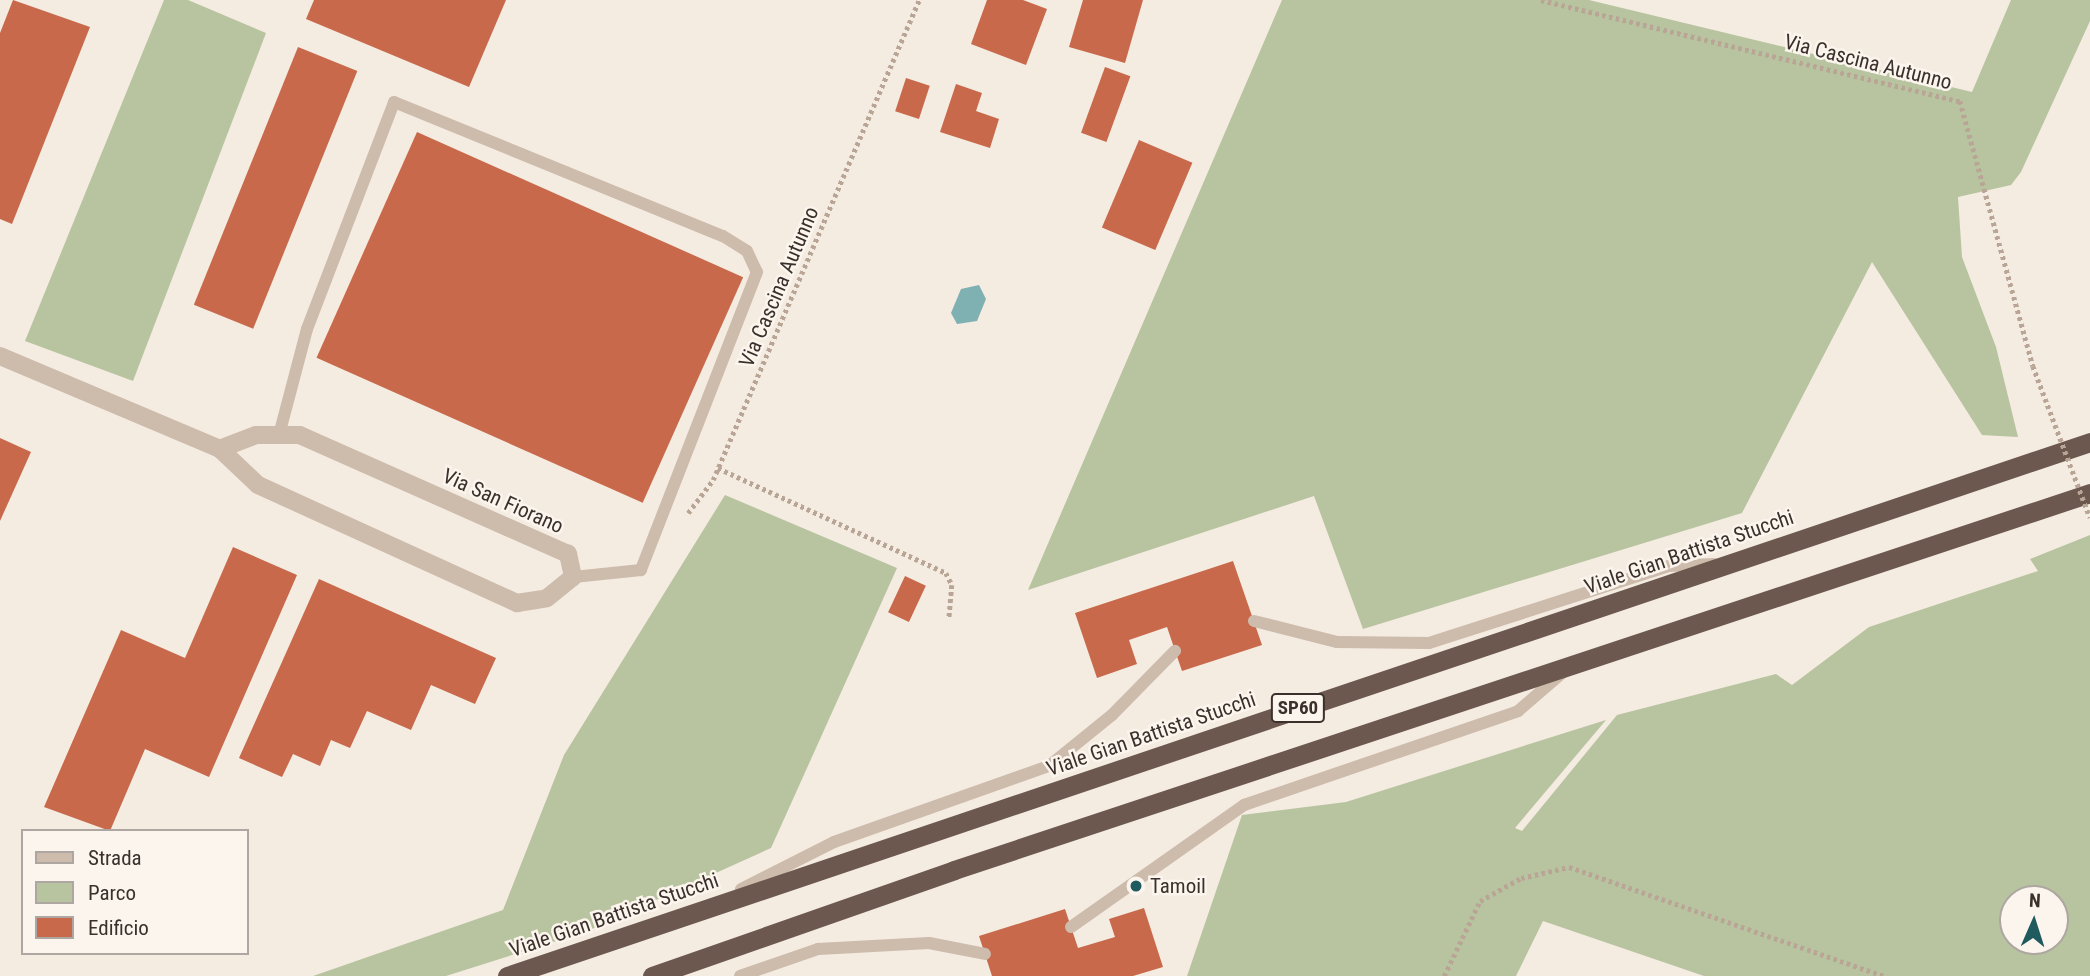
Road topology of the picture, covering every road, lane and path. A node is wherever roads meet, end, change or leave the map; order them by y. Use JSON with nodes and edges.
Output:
{"nodes":[{"id":1,"x":919,"y":0,"type":"edge"},
{"id":2,"x":1541,"y":0,"type":"edge"},
{"id":3,"x":0,"y":356,"type":"edge"},
{"id":4,"x":279,"y":435,"type":"junction"},
{"id":5,"x":2090,"y":442,"type":"edge"},
{"id":6,"x":220,"y":449,"type":"junction"},
{"id":7,"x":718,"y":468,"type":"junction"},
{"id":8,"x":2090,"y":494,"type":"edge"},
{"id":9,"x":2090,"y":518,"type":"edge"},
{"id":10,"x":679,"y":526,"type":"dead end"},
{"id":11,"x":1728,"y":563,"type":"junction"},
{"id":12,"x":573,"y":577,"type":"junction"},
{"id":13,"x":949,"y":617,"type":"dead end"},
{"id":14,"x":1254,"y":621,"type":"dead end"},
{"id":15,"x":1175,"y":651,"type":"dead end"},
{"id":16,"x":1567,"y":669,"type":"junction"},
{"id":17,"x":697,"y":911,"type":"junction"},
{"id":18,"x":1071,"y":927,"type":"dead end"},
{"id":19,"x":985,"y":954,"type":"dead end"},
{"id":20,"x":507,"y":976,"type":"edge"},
{"id":21,"x":652,"y":976,"type":"edge"},
{"id":22,"x":740,"y":976,"type":"edge"},
{"id":23,"x":1444,"y":976,"type":"edge"},
{"id":24,"x":1884,"y":976,"type":"edge"}],
"edges":[{"from":1,"to":7,"type":"path","name":"Via Cascina Autunno"},
{"from":2,"to":9,"type":"path","name":"Via Cascina Autunno","bridge":true},
{"from":3,"to":6,"type":"street"},
{"from":4,"to":6,"type":"street","name":"Via San Fiorano"},
{"from":4,"to":12,"type":"street","name":"Via San Fiorano"},
{"from":4,"to":12,"type":"lane"},
{"from":5,"to":11,"type":"highway","name":"Viale Gian Battista Stucchi","number":"SP60"},
{"from":6,"to":12,"type":"street"},
{"from":7,"to":10,"type":"path","name":"Via Cascina Autunno"},
{"from":7,"to":13,"type":"path"},
{"from":8,"to":16,"type":"highway","number":"SP60"},
{"from":11,"to":14,"type":"lane"},
{"from":11,"to":17,"type":"highway","name":"Viale Gian Battista Stucchi","number":"SP60"},
{"from":15,"to":17,"type":"lane"},
{"from":16,"to":18,"type":"lane"},
{"from":16,"to":21,"type":"highway","number":"SP60"},
{"from":17,"to":20,"type":"highway","name":"Viale Gian Battista Stucchi","number":"SP60"},
{"from":19,"to":22,"type":"lane"},
{"from":23,"to":24,"type":"path"}]}
